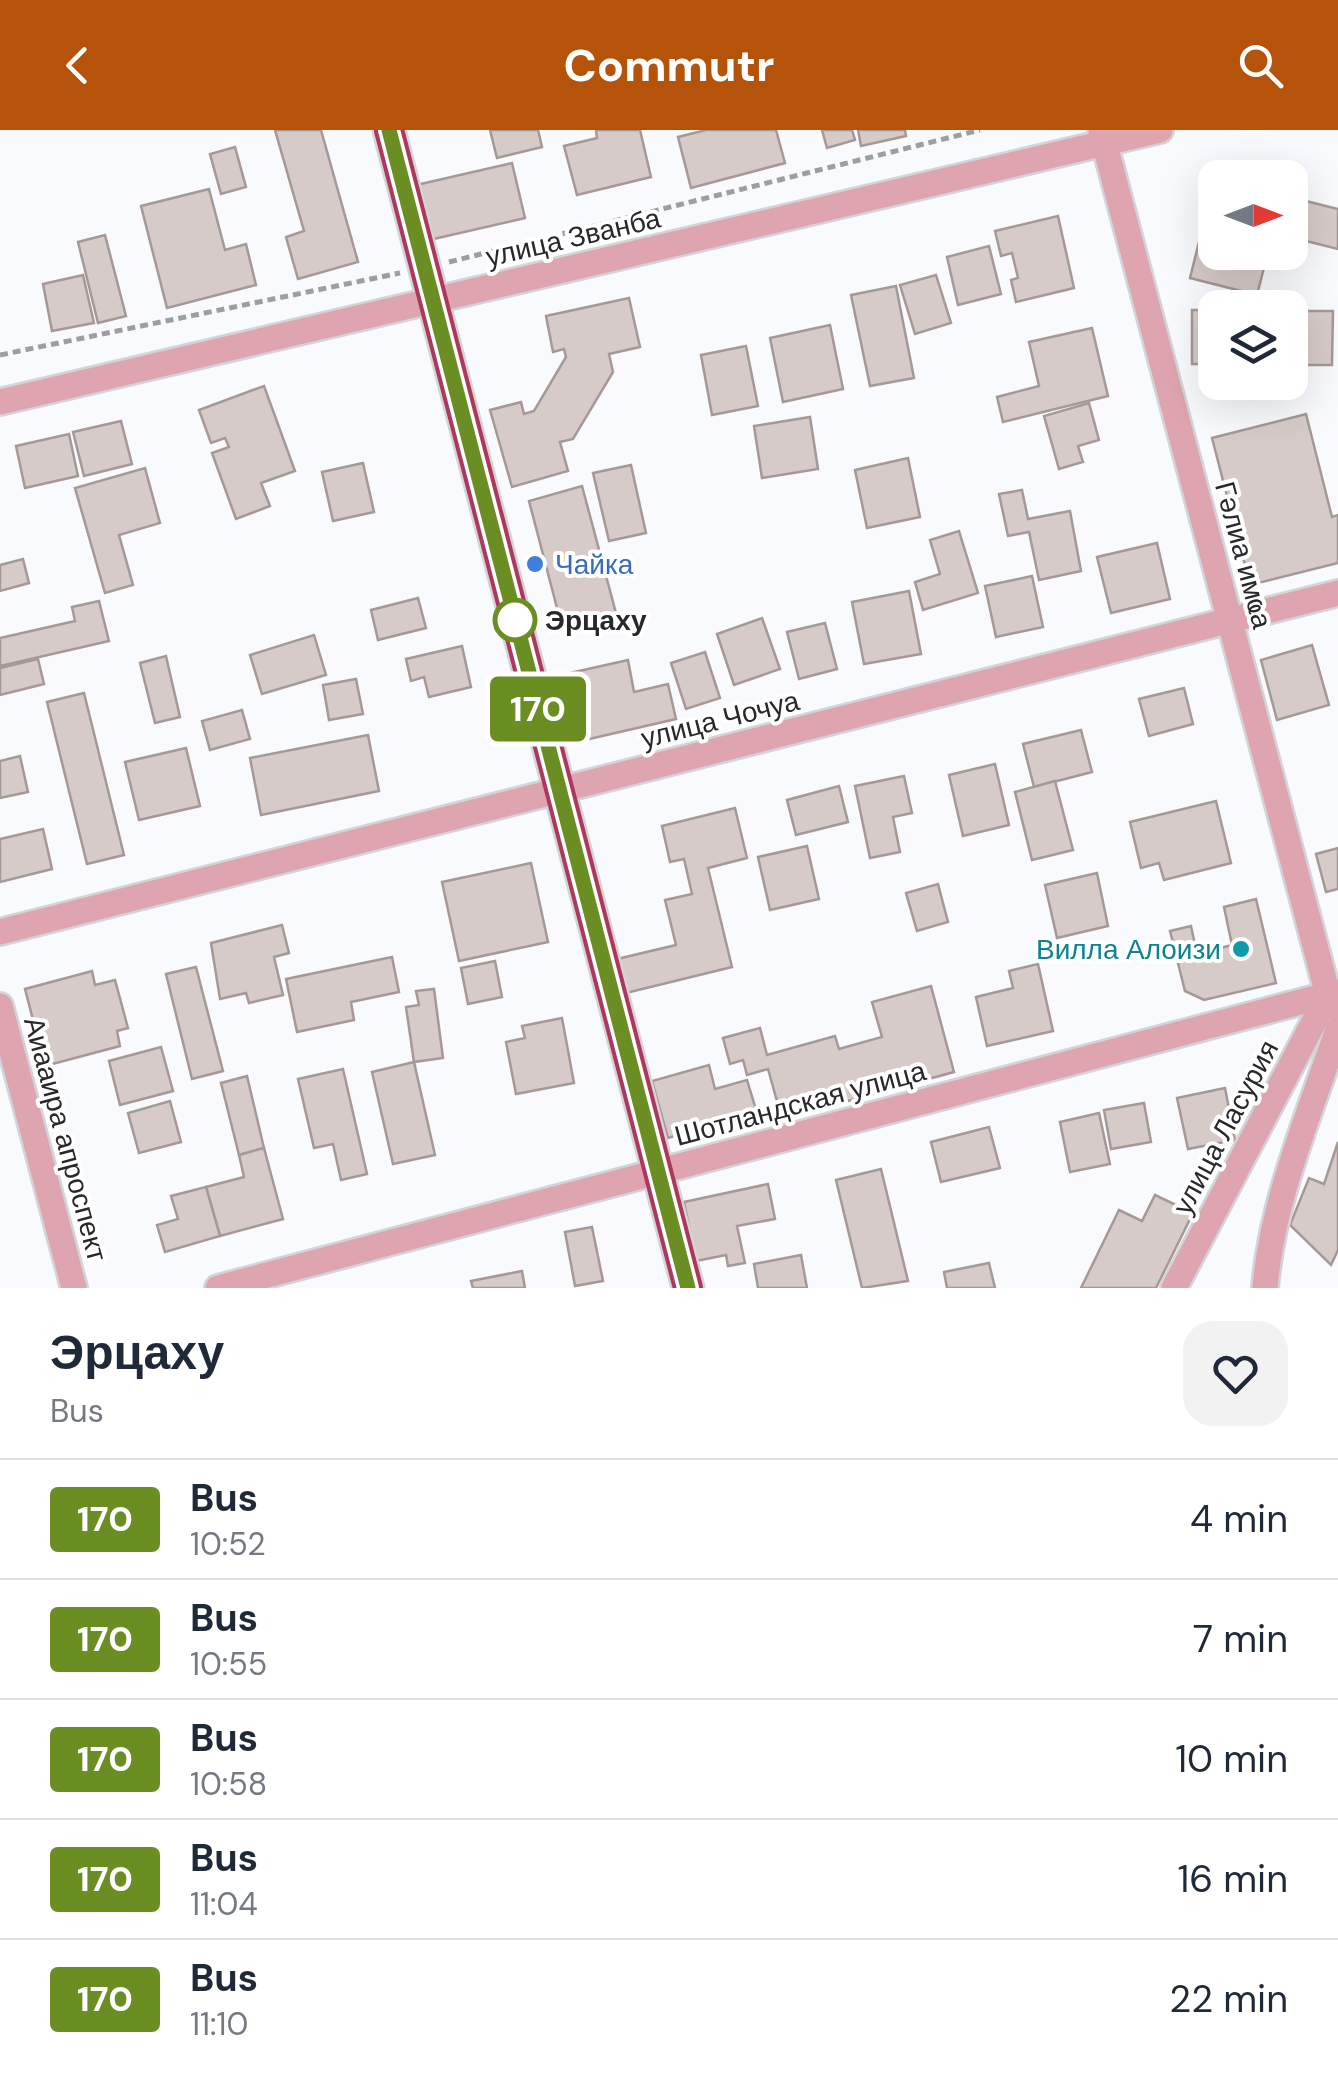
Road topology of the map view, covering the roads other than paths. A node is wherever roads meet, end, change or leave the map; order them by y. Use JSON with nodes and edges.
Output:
{"nodes":[{"id":1,"x":389,"y":130,"type":"edge"},
{"id":2,"x":1160,"y":130,"type":"edge"},
{"id":3,"x":1102,"y":136,"type":"edge"},
{"id":4,"x":433,"y":300,"type":"junction"},
{"id":5,"x":0,"y":402,"type":"edge"},
{"id":6,"x":1338,"y":594,"type":"edge"},
{"id":7,"x":1230,"y":621,"type":"junction"},
{"id":8,"x":559,"y":791,"type":"junction"},
{"id":9,"x":0,"y":932,"type":"edge"},
{"id":10,"x":1335,"y":998,"type":"edge"},
{"id":11,"x":0,"y":1006,"type":"edge"},
{"id":12,"x":1338,"y":1029,"type":"edge"},
{"id":13,"x":657,"y":1172,"type":"junction"},
{"id":14,"x":74,"y":1288,"type":"edge"},
{"id":15,"x":218,"y":1288,"type":"edge"},
{"id":16,"x":688,"y":1288,"type":"edge"},
{"id":17,"x":1174,"y":1288,"type":"edge"},
{"id":18,"x":1265,"y":1288,"type":"edge"}],
"edges":[{"from":1,"to":4,"type":"highway"},
{"from":2,"to":3,"type":"street","name":"улица Званба"},
{"from":3,"to":4,"type":"street","name":"улица Званба"},
{"from":3,"to":7,"type":"street","name":"Гәлиа имҩа"},
{"from":4,"to":5,"type":"street","name":"улица Званба"},
{"from":4,"to":8,"type":"highway"},
{"from":6,"to":7,"type":"street","name":"улица Чочуа"},
{"from":7,"to":8,"type":"street","name":"улица Чочуа"},
{"from":7,"to":10,"type":"street","name":"Гәлиа имҩа"},
{"from":8,"to":9,"type":"street","name":"улица Чочуа"},
{"from":8,"to":13,"type":"highway"},
{"from":10,"to":13,"type":"street","name":"Шотландская улица"},
{"from":10,"to":17,"type":"street","name":"улица Ласурия"},
{"from":11,"to":14,"type":"street","name":"Аиааира апроспект"},
{"from":12,"to":18,"type":"street"},
{"from":13,"to":15,"type":"street","name":"Шотландская улица"},
{"from":13,"to":16,"type":"highway"}]}
